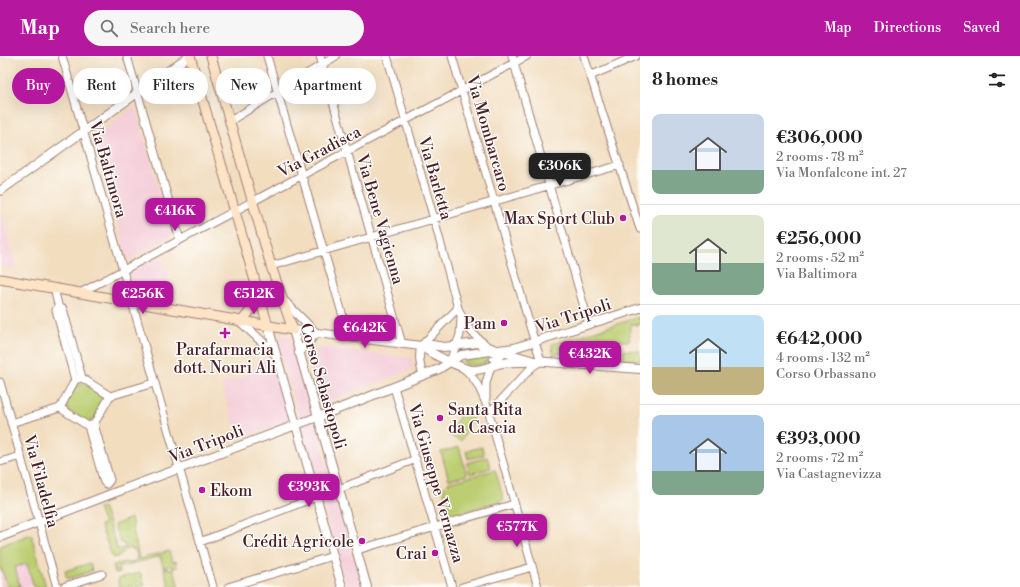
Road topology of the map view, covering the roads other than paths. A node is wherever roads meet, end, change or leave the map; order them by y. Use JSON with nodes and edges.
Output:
{"nodes":[{"id":1,"x":62,"y":56,"type":"edge"},
{"id":2,"x":127,"y":56,"type":"edge"},
{"id":3,"x":189,"y":56,"type":"edge"},
{"id":4,"x":211,"y":56,"type":"edge"},
{"id":5,"x":268,"y":56,"type":"edge"},
{"id":6,"x":320,"y":56,"type":"edge"},
{"id":7,"x":336,"y":56,"type":"edge"},
{"id":8,"x":387,"y":56,"type":"edge"},
{"id":9,"x":452,"y":56,"type":"edge"},
{"id":10,"x":527,"y":56,"type":"edge"},
{"id":11,"x":584,"y":56,"type":"edge"},
{"id":12,"x":636,"y":56,"type":"edge"},
{"id":13,"x":513,"y":59,"type":"edge"},
{"id":14,"x":322,"y":65,"type":"junction"},
{"id":15,"x":590,"y":76,"type":"junction"},
{"id":16,"x":462,"y":91,"type":"junction"},
{"id":17,"x":278,"y":92,"type":"junction"},
{"id":18,"x":137,"y":93,"type":"junction"},
{"id":19,"x":230,"y":121,"type":"junction"},
{"id":20,"x":405,"y":121,"type":"junction"},
{"id":21,"x":84,"y":131,"type":"junction"},
{"id":22,"x":347,"y":151,"type":"junction"},
{"id":23,"x":620,"y":165,"type":"junction"},
{"id":24,"x":302,"y":176,"type":"junction"},
{"id":25,"x":550,"y":186,"type":"junction"},
{"id":26,"x":0,"y":191,"type":"edge"},
{"id":27,"x":253,"y":202,"type":"junction"},
{"id":28,"x":494,"y":202,"type":"junction"},
{"id":29,"x":236,"y":211,"type":"junction"},
{"id":30,"x":434,"y":219,"type":"junction"},
{"id":31,"x":640,"y":229,"type":"edge"},
{"id":32,"x":373,"y":237,"type":"junction"},
{"id":33,"x":180,"y":240,"type":"junction"},
{"id":34,"x":325,"y":250,"type":"junction"},
{"id":35,"x":272,"y":266,"type":"junction"},
{"id":36,"x":123,"y":270,"type":"junction"},
{"id":37,"x":0,"y":278,"type":"edge"},
{"id":38,"x":54,"y":288,"type":"junction"},
{"id":39,"x":80,"y":293,"type":"junction"},
{"id":40,"x":260,"y":299,"type":"junction"},
{"id":41,"x":282,"y":299,"type":"junction"},
{"id":42,"x":131,"y":302,"type":"junction"},
{"id":43,"x":458,"y":308,"type":"junction"},
{"id":44,"x":640,"y":308,"type":"edge"},
{"id":45,"x":461,"y":317,"type":"junction"},
{"id":46,"x":242,"y":322,"type":"junction"},
{"id":47,"x":589,"y":324,"type":"junction"},
{"id":48,"x":268,"y":326,"type":"junction"},
{"id":49,"x":293,"y":330,"type":"junction"},
{"id":50,"x":316,"y":333,"type":"junction"},
{"id":51,"x":349,"y":337,"type":"junction"},
{"id":52,"x":535,"y":342,"type":"junction"},
{"id":53,"x":402,"y":344,"type":"junction"},
{"id":54,"x":457,"y":345,"type":"junction"},
{"id":55,"x":487,"y":345,"type":"junction"},
{"id":56,"x":421,"y":346,"type":"junction"},
{"id":57,"x":514,"y":348,"type":"junction"},
{"id":58,"x":496,"y":350,"type":"junction"},
{"id":59,"x":299,"y":353,"type":"junction"},
{"id":60,"x":505,"y":353,"type":"junction"},
{"id":61,"x":276,"y":355,"type":"junction"},
{"id":62,"x":538,"y":361,"type":"junction"},
{"id":63,"x":450,"y":362,"type":"junction"},
{"id":64,"x":493,"y":362,"type":"junction"},
{"id":65,"x":459,"y":365,"type":"junction"},
{"id":66,"x":640,"y":369,"type":"edge"},
{"id":67,"x":423,"y":376,"type":"junction"},
{"id":68,"x":79,"y":379,"type":"junction"},
{"id":69,"x":0,"y":382,"type":"edge"},
{"id":70,"x":154,"y":383,"type":"junction"},
{"id":71,"x":394,"y":387,"type":"junction"},
{"id":72,"x":110,"y":396,"type":"junction"},
{"id":73,"x":60,"y":408,"type":"junction"},
{"id":74,"x":488,"y":410,"type":"junction"},
{"id":75,"x":317,"y":417,"type":"junction"},
{"id":76,"x":11,"y":423,"type":"junction"},
{"id":77,"x":296,"y":424,"type":"junction"},
{"id":78,"x":91,"y":425,"type":"junction"},
{"id":79,"x":21,"y":456,"type":"junction"},
{"id":80,"x":416,"y":459,"type":"junction"},
{"id":81,"x":0,"y":462,"type":"edge"},
{"id":82,"x":179,"y":468,"type":"junction"},
{"id":83,"x":339,"y":489,"type":"junction"},
{"id":84,"x":111,"y":494,"type":"junction"},
{"id":85,"x":316,"y":497,"type":"junction"},
{"id":86,"x":514,"y":504,"type":"junction"},
{"id":87,"x":39,"y":523,"type":"junction"},
{"id":88,"x":435,"y":526,"type":"junction"},
{"id":89,"x":0,"y":537,"type":"edge"},
{"id":90,"x":200,"y":542,"type":"junction"},
{"id":91,"x":356,"y":550,"type":"junction"},
{"id":92,"x":333,"y":556,"type":"junction"},
{"id":93,"x":532,"y":567,"type":"junction"},
{"id":94,"x":102,"y":574,"type":"dead end"},
{"id":95,"x":57,"y":587,"type":"edge"},
{"id":96,"x":63,"y":587,"type":"edge"},
{"id":97,"x":213,"y":587,"type":"edge"},
{"id":98,"x":228,"y":587,"type":"edge"},
{"id":99,"x":342,"y":587,"type":"edge"},
{"id":100,"x":367,"y":587,"type":"edge"},
{"id":101,"x":452,"y":587,"type":"edge"},
{"id":102,"x":462,"y":587,"type":"edge"},
{"id":103,"x":538,"y":587,"type":"edge"}],
"edges":[{"from":1,"to":21,"type":"street","name":"Via Baltimora"},
{"from":2,"to":18,"type":"street"},
{"from":3,"to":18,"type":"street"},
{"from":3,"to":29,"type":"main road"},
{"from":4,"to":19,"type":"main road","name":"Corso Sebastopoli"},
{"from":5,"to":17,"type":"street"},
{"from":6,"to":14,"type":"street","name":"Via Bene Vagienna"},
{"from":7,"to":14,"type":"street"},
{"from":8,"to":20,"type":"street","name":"Via Barletta"},
{"from":9,"to":16,"type":"street","name":"Via Mombarcaro"},
{"from":10,"to":13,"type":"street","name":"Via Gradisca"},
{"from":11,"to":15,"type":"street"},
{"from":12,"to":15,"type":"street"},
{"from":13,"to":16,"type":"street","name":"Via Gradisca"},
{"from":13,"to":25,"type":"street"},
{"from":14,"to":17,"type":"street"},
{"from":14,"to":22,"type":"street","name":"Via Bene Vagienna"},
{"from":15,"to":23,"type":"street"},
{"from":16,"to":20,"type":"street","name":"Via Gradisca"},
{"from":16,"to":28,"type":"street","name":"Via Mombarcaro"},
{"from":17,"to":19,"type":"street"},
{"from":17,"to":24,"type":"street"},
{"from":18,"to":21,"type":"street"},
{"from":18,"to":33,"type":"street"},
{"from":19,"to":27,"type":"main road","name":"Corso Sebastopoli"},
{"from":20,"to":22,"type":"street","name":"Via Gradisca"},
{"from":20,"to":30,"type":"street","name":"Via Barletta"},
{"from":21,"to":26,"type":"street"},
{"from":21,"to":36,"type":"street","name":"Via Baltimora"},
{"from":22,"to":24,"type":"street","name":"Via Gradisca"},
{"from":22,"to":32,"type":"street","name":"Via Bene Vagienna"},
{"from":23,"to":25,"type":"street"},
{"from":23,"to":31,"type":"street"},
{"from":24,"to":27,"type":"street","name":"Via Gradisca"},
{"from":24,"to":34,"type":"street"},
{"from":25,"to":28,"type":"street"},
{"from":25,"to":47,"type":"street"},
{"from":27,"to":29,"type":"street","name":"Via Gradisca"},
{"from":27,"to":35,"type":"main road","name":"Corso Sebastopoli"},
{"from":28,"to":30,"type":"street"},
{"from":28,"to":52,"type":"street","name":"Via Mombarcaro"},
{"from":29,"to":33,"type":"street","name":"Via Gradisca"},
{"from":29,"to":40,"type":"main road"},
{"from":30,"to":32,"type":"street"},
{"from":30,"to":43,"type":"street","name":"Via Barletta"},
{"from":32,"to":34,"type":"street"},
{"from":32,"to":53,"type":"street","name":"Via Bene Vagienna"},
{"from":33,"to":36,"type":"street","name":"Via Gradisca"},
{"from":34,"to":35,"type":"street"},
{"from":34,"to":51,"type":"street"},
{"from":35,"to":41,"type":"main road","name":"Corso Sebastopoli"},
{"from":36,"to":39,"type":"street","name":"Via Gradisca"},
{"from":36,"to":42,"type":"street","name":"Via Baltimora"},
{"from":37,"to":38,"type":"main road"},
{"from":38,"to":39,"type":"main road"},
{"from":38,"to":68,"type":"street"},
{"from":39,"to":42,"type":"main road"},
{"from":40,"to":46,"type":"main road"},
{"from":40,"to":48,"type":"main road"},
{"from":41,"to":49,"type":"main road","name":"Corso Sebastopoli"},
{"from":41,"to":50,"type":"street"},
{"from":42,"to":46,"type":"main road"},
{"from":42,"to":70,"type":"street","name":"Via Baltimora"},
{"from":43,"to":45,"type":"street","name":"Via Barletta"},
{"from":43,"to":56,"type":"street"},
{"from":44,"to":47,"type":"street","name":"Via Tripoli"},
{"from":45,"to":54,"type":"street"},
{"from":45,"to":55,"type":"street"},
{"from":46,"to":48,"type":"main road"},
{"from":46,"to":61,"type":"street"},
{"from":47,"to":52,"type":"street","name":"Via Tripoli"},
{"from":48,"to":49,"type":"main road"},
{"from":48,"to":61,"type":"street"},
{"from":49,"to":50,"type":"street"},
{"from":49,"to":59,"type":"street","name":"Corso Sebastopoli"},
{"from":50,"to":51,"type":"street"},
{"from":50,"to":59,"type":"street"},
{"from":51,"to":53,"type":"street"},
{"from":52,"to":57,"type":"street","name":"Via Tripoli"},
{"from":52,"to":62,"type":"street","name":"Via Mombarcaro"},
{"from":53,"to":56,"type":"street"},
{"from":54,"to":55,"type":"street"},
{"from":54,"to":56,"type":"street"},
{"from":54,"to":63,"type":"street"},
{"from":55,"to":58,"type":"street"},
{"from":56,"to":63,"type":"street"},
{"from":56,"to":67,"type":"street"},
{"from":57,"to":58,"type":"street","name":"Via Tripoli"},
{"from":57,"to":60,"type":"street"},
{"from":58,"to":60,"type":"street"},
{"from":58,"to":63,"type":"street","name":"Via Tripoli"},
{"from":58,"to":64,"type":"street"},
{"from":59,"to":75,"type":"street","name":"Corso Sebastopoli"},
{"from":60,"to":62,"type":"street"},
{"from":60,"to":64,"type":"street"},
{"from":61,"to":77,"type":"street"},
{"from":62,"to":64,"type":"street"},
{"from":62,"to":66,"type":"street"},
{"from":62,"to":74,"type":"street"},
{"from":63,"to":65,"type":"street"},
{"from":63,"to":67,"type":"street","name":"Via Tripoli"},
{"from":64,"to":65,"type":"street"},
{"from":64,"to":74,"type":"street"},
{"from":65,"to":74,"type":"street"},
{"from":67,"to":71,"type":"street","name":"Via Tripoli"},
{"from":68,"to":72,"type":"street"},
{"from":68,"to":73,"type":"street"},
{"from":69,"to":76,"type":"street","name":"Via Filadelfia"},
{"from":70,"to":72,"type":"street"},
{"from":70,"to":82,"type":"street","name":"Via Baltimora"},
{"from":71,"to":75,"type":"street","name":"Via Tripoli"},
{"from":71,"to":80,"type":"street","name":"Via Giuseppe Vernazza"},
{"from":72,"to":78,"type":"street"},
{"from":73,"to":76,"type":"street"},
{"from":73,"to":78,"type":"street"},
{"from":74,"to":86,"type":"street"},
{"from":75,"to":77,"type":"street","name":"Via Tripoli"},
{"from":75,"to":83,"type":"street","name":"Corso Sebastopoli"},
{"from":76,"to":79,"type":"street","name":"Via Filadelfia"},
{"from":77,"to":82,"type":"street","name":"Via Tripoli"},
{"from":77,"to":85,"type":"street"},
{"from":78,"to":84,"type":"street"},
{"from":79,"to":81,"type":"street"},
{"from":79,"to":87,"type":"street","name":"Via Filadelfia"},
{"from":80,"to":83,"type":"street"},
{"from":80,"to":88,"type":"street","name":"Via Giuseppe Vernazza"},
{"from":82,"to":84,"type":"street","name":"Via Tripoli"},
{"from":82,"to":90,"type":"street","name":"Via Baltimora"},
{"from":83,"to":91,"type":"street","name":"Corso Sebastopoli"},
{"from":84,"to":87,"type":"street","name":"Via Tripoli"},
{"from":85,"to":90,"type":"street"},
{"from":85,"to":92,"type":"street"},
{"from":86,"to":88,"type":"street"},
{"from":86,"to":93,"type":"street"},
{"from":87,"to":89,"type":"street","name":"Via Tripoli"},
{"from":87,"to":95,"type":"street","name":"Via Filadelfia"},
{"from":88,"to":91,"type":"street"},
{"from":88,"to":101,"type":"street","name":"Via Giuseppe Vernazza"},
{"from":90,"to":97,"type":"street","name":"Via Baltimora"},
{"from":91,"to":100,"type":"street","name":"Corso Sebastopoli"},
{"from":92,"to":98,"type":"street"},
{"from":92,"to":99,"type":"street"},
{"from":93,"to":102,"type":"street"},
{"from":93,"to":103,"type":"street"},
{"from":94,"to":96,"type":"street"}]}
